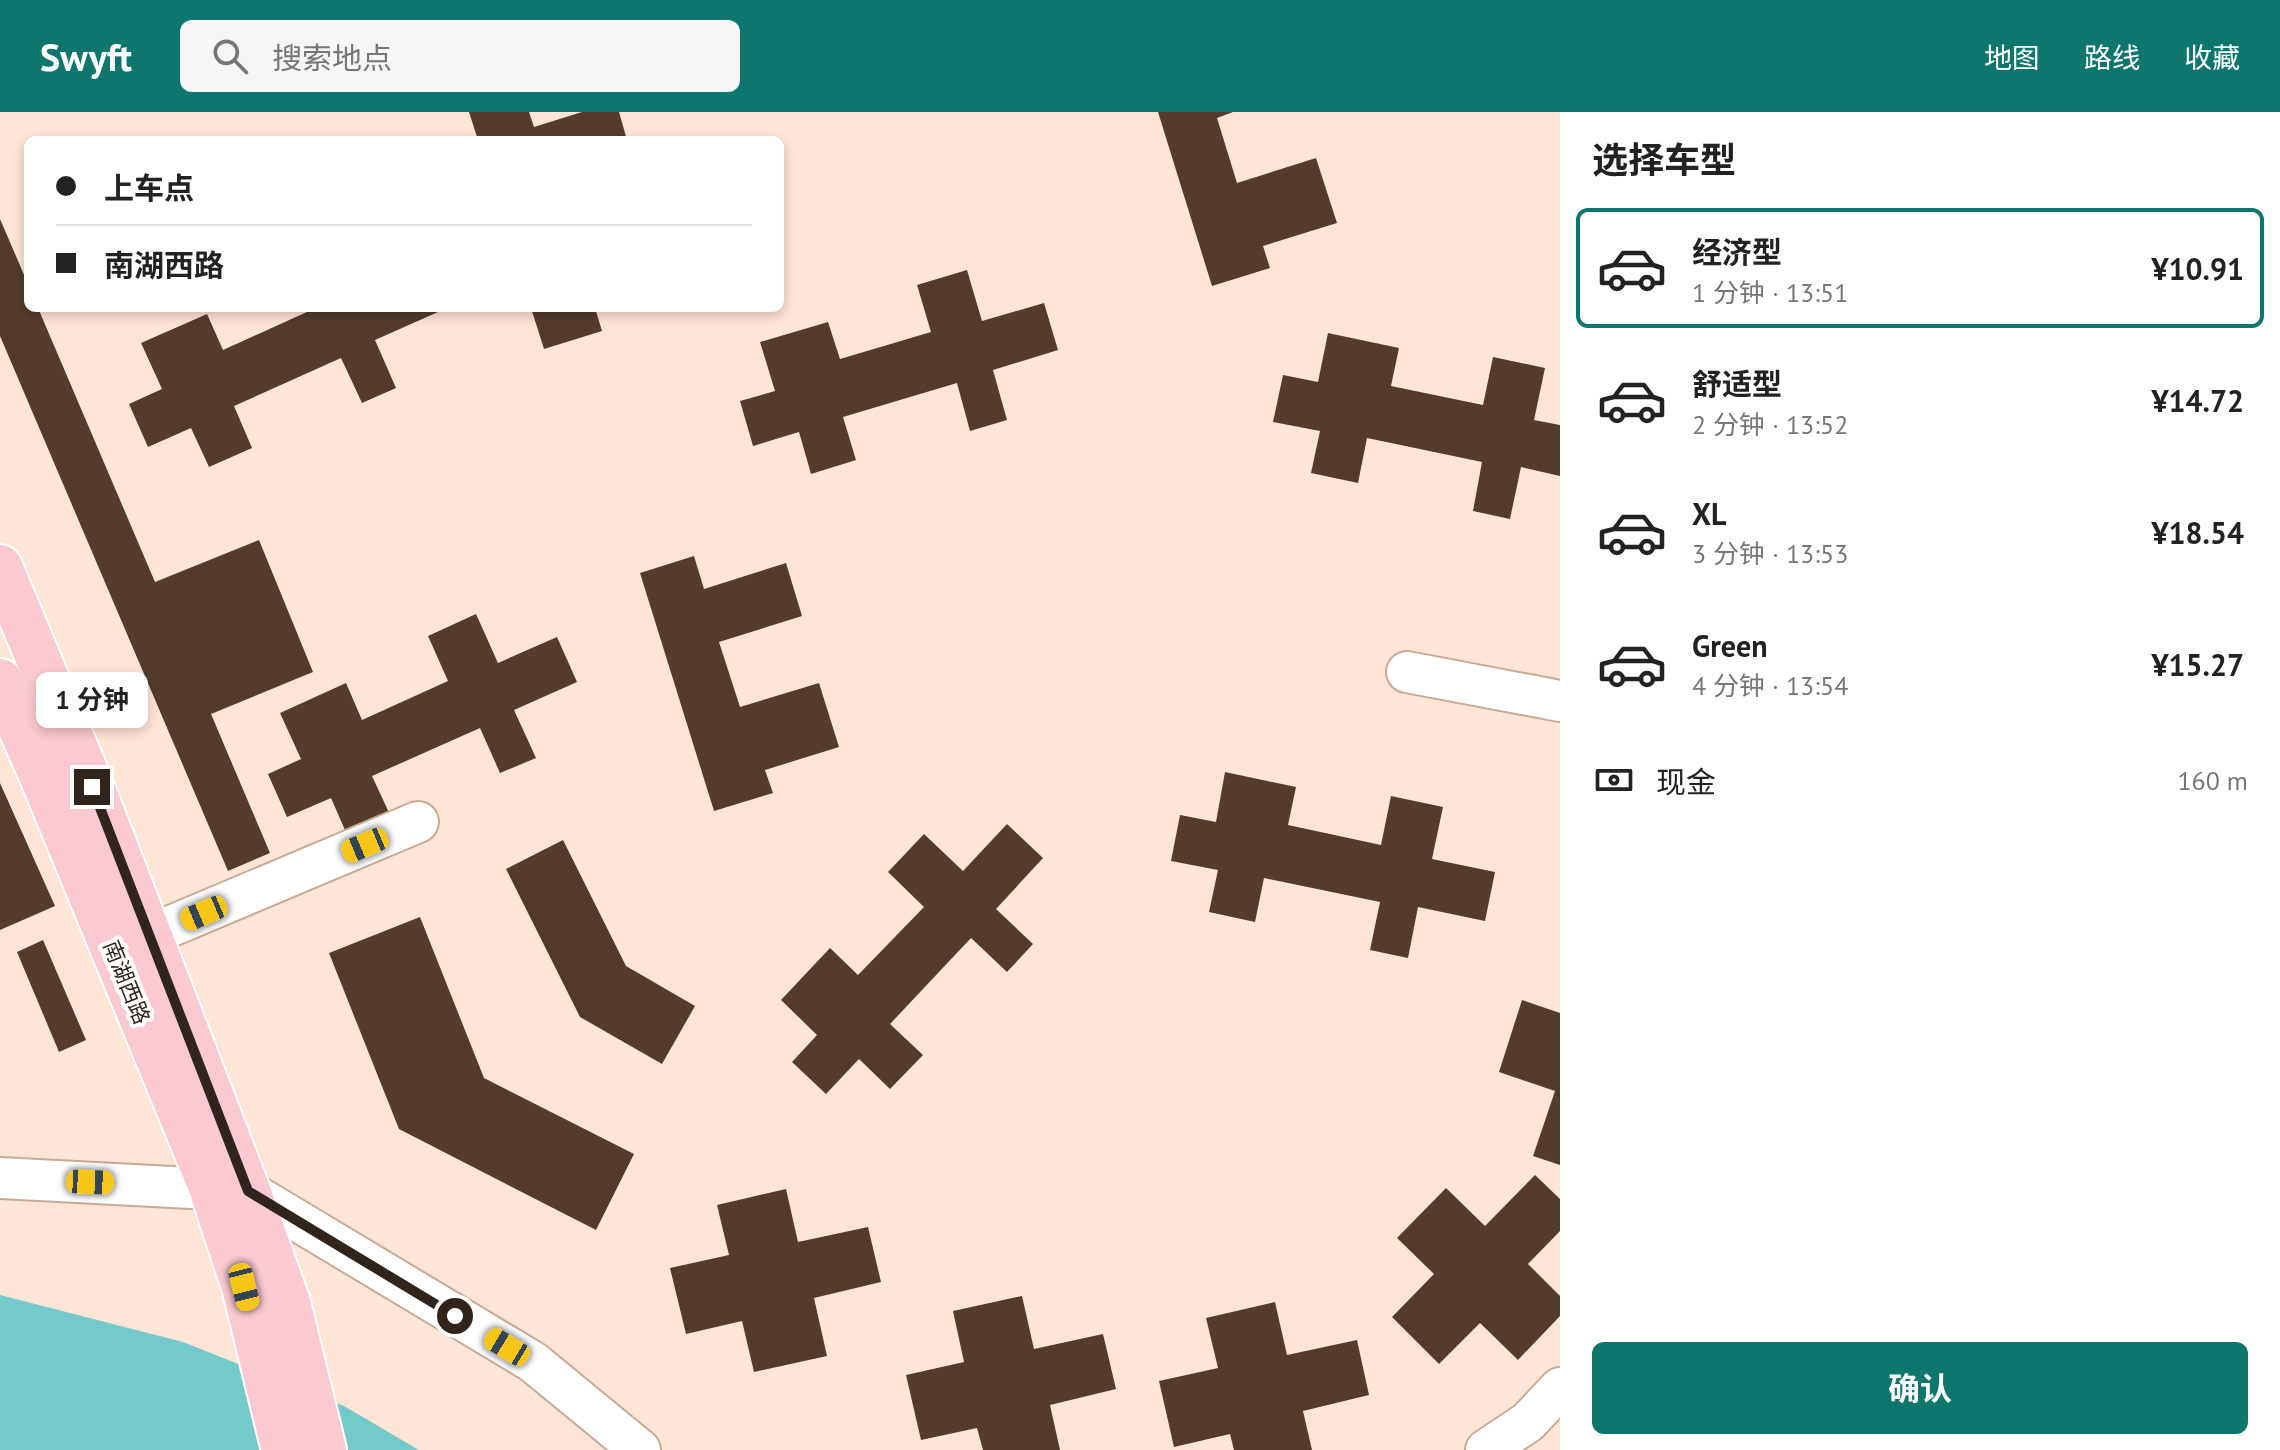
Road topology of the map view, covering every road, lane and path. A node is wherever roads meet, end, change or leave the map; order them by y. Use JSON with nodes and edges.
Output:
{"nodes":[{"id":1,"x":0,"y":567,"type":"edge"},
{"id":2,"x":1407,"y":672,"type":"dead end"},
{"id":3,"x":0,"y":681,"type":"edge"},
{"id":4,"x":1560,"y":701,"type":"edge"},
{"id":5,"x":418,"y":822,"type":"dead end"},
{"id":6,"x":150,"y":935,"type":"junction"},
{"id":7,"x":0,"y":1178,"type":"edge"},
{"id":8,"x":230,"y":1189,"type":"junction"},
{"id":9,"x":1560,"y":1388,"type":"edge"},
{"id":10,"x":284,"y":1450,"type":"edge"},
{"id":11,"x":324,"y":1450,"type":"edge"},
{"id":12,"x":640,"y":1450,"type":"edge"},
{"id":13,"x":1486,"y":1450,"type":"edge"}],
"edges":[{"from":1,"to":6,"type":"main road","name":"南湖西路"},
{"from":2,"to":4,"type":"street"},
{"from":3,"to":8,"type":"main road","name":"南湖西路"},
{"from":5,"to":6,"type":"street"},
{"from":6,"to":8,"type":"main road","name":"南湖西路"},
{"from":7,"to":8,"type":"street"},
{"from":8,"to":10,"type":"main road","name":"南湖西路"},
{"from":8,"to":11,"type":"main road","name":"南湖西路"},
{"from":8,"to":12,"type":"street"},
{"from":9,"to":13,"type":"street"}]}
